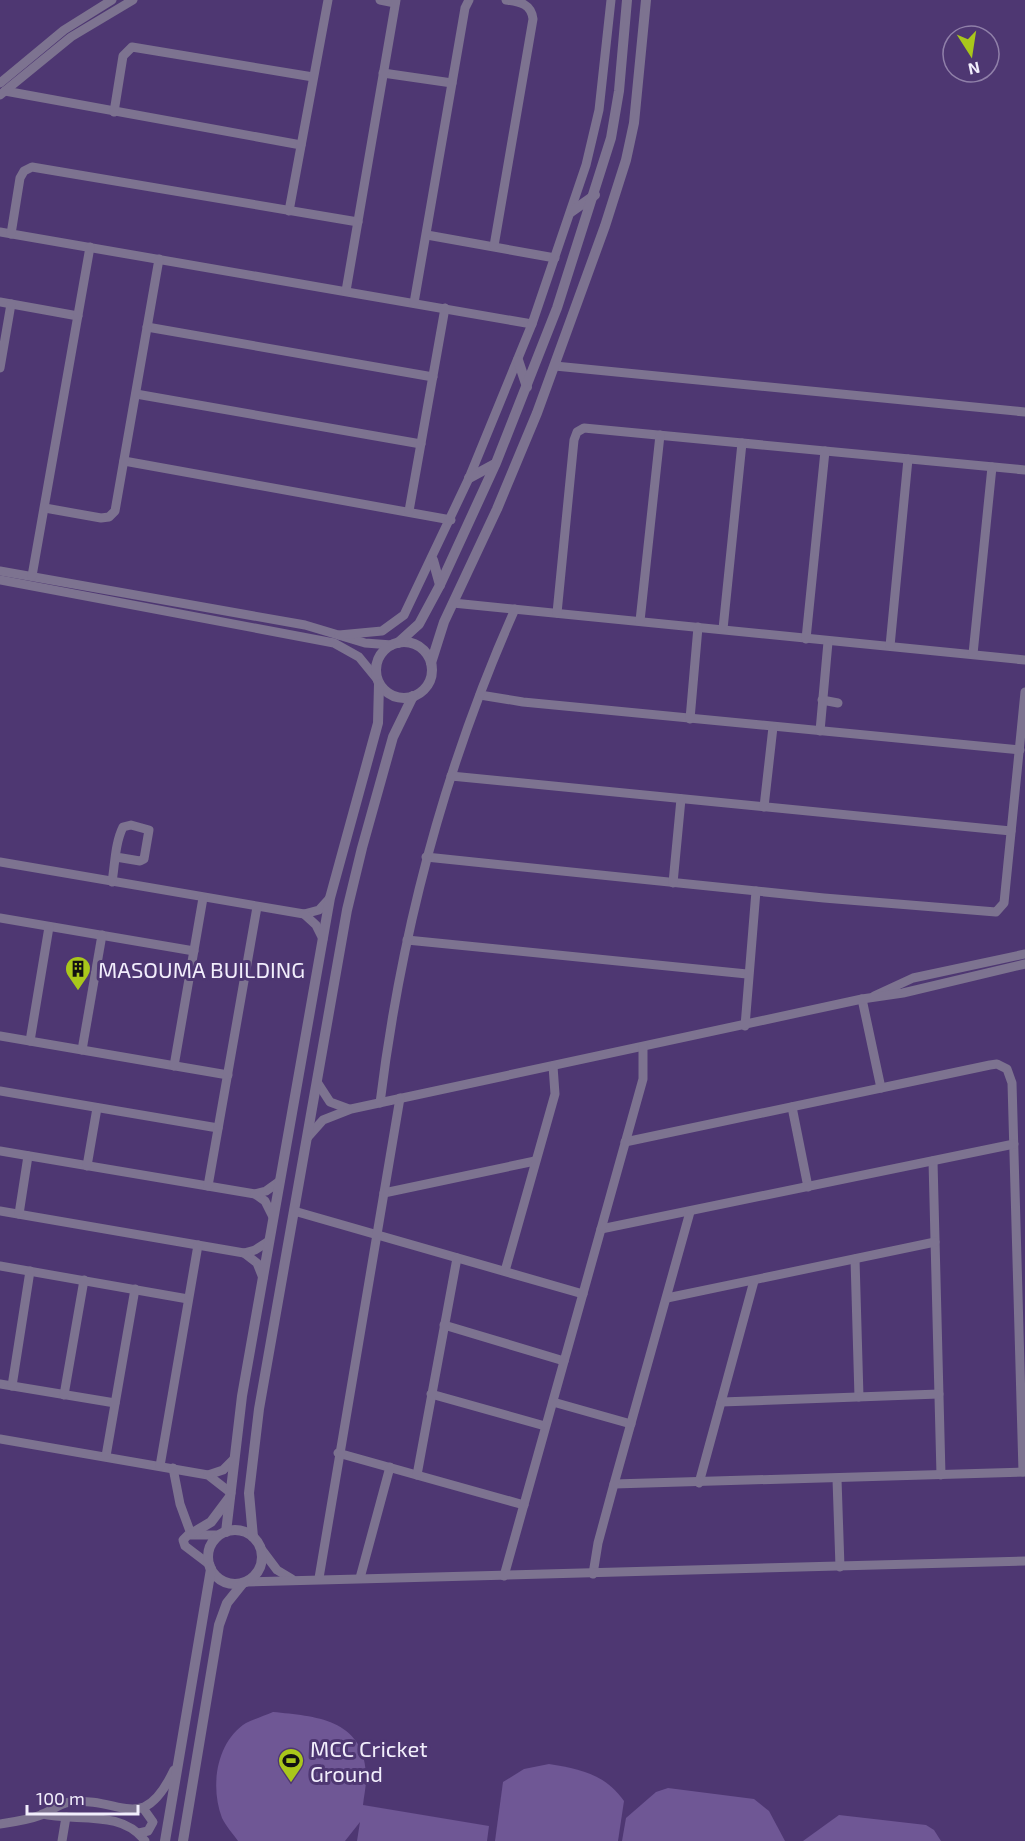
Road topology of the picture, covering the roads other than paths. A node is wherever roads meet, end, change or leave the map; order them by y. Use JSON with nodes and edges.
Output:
{"nodes":[{"id":1,"x":112,"y":0,"type":"edge"},
{"id":2,"x":133,"y":0,"type":"edge"},
{"id":3,"x":328,"y":0,"type":"edge"},
{"id":4,"x":380,"y":0,"type":"edge"},
{"id":5,"x":469,"y":0,"type":"edge"},
{"id":6,"x":506,"y":0,"type":"edge"},
{"id":7,"x":611,"y":0,"type":"edge"},
{"id":8,"x":627,"y":0,"type":"edge"},
{"id":9,"x":646,"y":0,"type":"edge"},
{"id":10,"x":396,"y":1,"type":"edge"},
{"id":11,"x":383,"y":73,"type":"junction"},
{"id":12,"x":313,"y":77,"type":"junction"},
{"id":13,"x":452,"y":83,"type":"junction"},
{"id":14,"x":2,"y":90,"type":"edge"},
{"id":15,"x":114,"y":112,"type":"junction"},
{"id":16,"x":301,"y":145,"type":"junction"},
{"id":17,"x":595,"y":195,"type":"junction"},
{"id":18,"x":289,"y":211,"type":"junction"},
{"id":19,"x":571,"y":212,"type":"junction"},
{"id":20,"x":357,"y":222,"type":"junction"},
{"id":21,"x":0,"y":232,"type":"edge"},
{"id":22,"x":11,"y":234,"type":"junction"},
{"id":23,"x":427,"y":235,"type":"junction"},
{"id":24,"x":494,"y":246,"type":"junction"},
{"id":25,"x":90,"y":247,"type":"junction"},
{"id":26,"x":555,"y":258,"type":"junction"},
{"id":27,"x":159,"y":259,"type":"junction"},
{"id":28,"x":346,"y":291,"type":"junction"},
{"id":29,"x":0,"y":302,"type":"edge"},
{"id":30,"x":414,"y":303,"type":"junction"},
{"id":31,"x":11,"y":304,"type":"junction"},
{"id":32,"x":444,"y":308,"type":"junction"},
{"id":33,"x":78,"y":316,"type":"junction"},
{"id":34,"x":532,"y":324,"type":"junction"},
{"id":35,"x":147,"y":327,"type":"junction"},
{"id":36,"x":518,"y":360,"type":"junction"},
{"id":37,"x":555,"y":366,"type":"junction"},
{"id":38,"x":0,"y":368,"type":"edge"},
{"id":39,"x":432,"y":377,"type":"junction"},
{"id":40,"x":527,"y":387,"type":"junction"},
{"id":41,"x":136,"y":394,"type":"junction"},
{"id":42,"x":1025,"y":412,"type":"edge"},
{"id":43,"x":660,"y":435,"type":"junction"},
{"id":44,"x":742,"y":443,"type":"junction"},
{"id":45,"x":421,"y":444,"type":"junction"},
{"id":46,"x":825,"y":451,"type":"junction"},
{"id":47,"x":908,"y":459,"type":"junction"},
{"id":48,"x":124,"y":462,"type":"junction"},
{"id":49,"x":496,"y":464,"type":"junction"},
{"id":50,"x":992,"y":467,"type":"junction"},
{"id":51,"x":1025,"y":470,"type":"edge"},
{"id":52,"x":469,"y":478,"type":"junction"},
{"id":53,"x":45,"y":508,"type":"junction"},
{"id":54,"x":409,"y":511,"type":"junction"},
{"id":55,"x":451,"y":520,"type":"junction"},
{"id":56,"x":433,"y":560,"type":"junction"},
{"id":57,"x":0,"y":571,"type":"edge"},
{"id":58,"x":32,"y":576,"type":"junction"},
{"id":59,"x":0,"y":580,"type":"edge"},
{"id":60,"x":440,"y":585,"type":"junction"},
{"id":61,"x":453,"y":603,"type":"junction"},
{"id":62,"x":516,"y":609,"type":"junction"},
{"id":63,"x":557,"y":613,"type":"junction"},
{"id":64,"x":640,"y":621,"type":"junction"},
{"id":65,"x":698,"y":627,"type":"junction"},
{"id":66,"x":723,"y":629,"type":"junction"},
{"id":67,"x":339,"y":635,"type":"junction"},
{"id":68,"x":806,"y":639,"type":"junction"},
{"id":69,"x":828,"y":642,"type":"junction"},
{"id":70,"x":395,"y":644,"type":"junction"},
{"id":71,"x":890,"y":646,"type":"junction"},
{"id":72,"x":973,"y":654,"type":"junction"},
{"id":73,"x":1025,"y":660,"type":"edge"},
{"id":74,"x":431,"y":663,"type":"junction"},
{"id":75,"x":378,"y":681,"type":"junction"},
{"id":76,"x":1025,"y":692,"type":"edge"},
{"id":77,"x":480,"y":695,"type":"junction"},
{"id":78,"x":413,"y":696,"type":"junction"},
{"id":79,"x":822,"y":700,"type":"junction"},
{"id":80,"x":838,"y":703,"type":"dead end"},
{"id":81,"x":690,"y":719,"type":"junction"},
{"id":82,"x":772,"y":727,"type":"junction"},
{"id":83,"x":820,"y":731,"type":"junction"},
{"id":84,"x":1020,"y":750,"type":"junction"},
{"id":85,"x":451,"y":776,"type":"junction"},
{"id":86,"x":681,"y":799,"type":"junction"},
{"id":87,"x":764,"y":807,"type":"junction"},
{"id":88,"x":1011,"y":831,"type":"junction"},
{"id":89,"x":116,"y":856,"type":"junction"},
{"id":90,"x":426,"y":857,"type":"junction"},
{"id":91,"x":0,"y":862,"type":"edge"},
{"id":92,"x":112,"y":882,"type":"junction"},
{"id":93,"x":673,"y":882,"type":"junction"},
{"id":94,"x":756,"y":891,"type":"junction"},
{"id":95,"x":203,"y":898,"type":"junction"},
{"id":96,"x":330,"y":898,"type":"junction"},
{"id":97,"x":257,"y":907,"type":"junction"},
{"id":98,"x":304,"y":914,"type":"junction"},
{"id":99,"x":0,"y":918,"type":"edge"},
{"id":100,"x":49,"y":927,"type":"junction"},
{"id":101,"x":102,"y":935,"type":"junction"},
{"id":102,"x":322,"y":939,"type":"junction"},
{"id":103,"x":407,"y":940,"type":"junction"},
{"id":104,"x":194,"y":951,"type":"junction"},
{"id":105,"x":1025,"y":954,"type":"edge"},
{"id":106,"x":1025,"y":964,"type":"edge"},
{"id":107,"x":747,"y":974,"type":"junction"},
{"id":108,"x":872,"y":997,"type":"junction"},
{"id":109,"x":862,"y":999,"type":"junction"},
{"id":110,"x":745,"y":1026,"type":"junction"},
{"id":111,"x":0,"y":1036,"type":"edge"},
{"id":112,"x":30,"y":1041,"type":"junction"},
{"id":113,"x":643,"y":1047,"type":"junction"},
{"id":114,"x":82,"y":1050,"type":"junction"},
{"id":115,"x":174,"y":1066,"type":"junction"},
{"id":116,"x":553,"y":1066,"type":"junction"},
{"id":117,"x":228,"y":1075,"type":"junction"},
{"id":118,"x":317,"y":1082,"type":"junction"},
{"id":119,"x":881,"y":1088,"type":"junction"},
{"id":120,"x":0,"y":1091,"type":"edge"},
{"id":121,"x":400,"y":1098,"type":"junction"},
{"id":122,"x":380,"y":1103,"type":"junction"},
{"id":123,"x":792,"y":1107,"type":"junction"},
{"id":124,"x":97,"y":1108,"type":"junction"},
{"id":125,"x":351,"y":1109,"type":"junction"},
{"id":126,"x":218,"y":1128,"type":"junction"},
{"id":127,"x":307,"y":1138,"type":"junction"},
{"id":128,"x":625,"y":1142,"type":"junction"},
{"id":129,"x":1014,"y":1144,"type":"junction"},
{"id":130,"x":0,"y":1151,"type":"edge"},
{"id":131,"x":28,"y":1156,"type":"junction"},
{"id":132,"x":535,"y":1161,"type":"junction"},
{"id":133,"x":933,"y":1161,"type":"junction"},
{"id":134,"x":87,"y":1166,"type":"junction"},
{"id":135,"x":280,"y":1181,"type":"junction"},
{"id":136,"x":208,"y":1186,"type":"junction"},
{"id":137,"x":808,"y":1187,"type":"junction"},
{"id":138,"x":384,"y":1193,"type":"junction"},
{"id":139,"x":255,"y":1194,"type":"junction"},
{"id":140,"x":294,"y":1210,"type":"junction"},
{"id":141,"x":0,"y":1211,"type":"edge"},
{"id":142,"x":690,"y":1212,"type":"junction"},
{"id":143,"x":19,"y":1214,"type":"junction"},
{"id":144,"x":273,"y":1217,"type":"junction"},
{"id":145,"x":601,"y":1229,"type":"junction"},
{"id":146,"x":377,"y":1235,"type":"junction"},
{"id":147,"x":269,"y":1241,"type":"junction"},
{"id":148,"x":935,"y":1242,"type":"junction"},
{"id":149,"x":198,"y":1245,"type":"junction"},
{"id":150,"x":244,"y":1253,"type":"junction"},
{"id":151,"x":457,"y":1258,"type":"junction"},
{"id":152,"x":855,"y":1259,"type":"junction"},
{"id":153,"x":0,"y":1266,"type":"edge"},
{"id":154,"x":30,"y":1271,"type":"junction"},
{"id":155,"x":505,"y":1271,"type":"junction"},
{"id":156,"x":263,"y":1278,"type":"junction"},
{"id":157,"x":84,"y":1280,"type":"junction"},
{"id":158,"x":754,"y":1281,"type":"junction"},
{"id":159,"x":135,"y":1289,"type":"junction"},
{"id":160,"x":583,"y":1294,"type":"junction"},
{"id":161,"x":667,"y":1298,"type":"junction"},
{"id":162,"x":189,"y":1299,"type":"junction"},
{"id":163,"x":1022,"y":1305,"type":"edge"},
{"id":164,"x":444,"y":1325,"type":"junction"},
{"id":165,"x":564,"y":1361,"type":"junction"},
{"id":166,"x":0,"y":1384,"type":"edge"},
{"id":167,"x":12,"y":1386,"type":"junction"},
{"id":168,"x":431,"y":1394,"type":"junction"},
{"id":169,"x":939,"y":1394,"type":"junction"},
{"id":170,"x":64,"y":1395,"type":"junction"},
{"id":171,"x":859,"y":1397,"type":"junction"},
{"id":172,"x":553,"y":1402,"type":"junction"},
{"id":173,"x":721,"y":1402,"type":"junction"},
{"id":174,"x":115,"y":1403,"type":"junction"},
{"id":175,"x":631,"y":1424,"type":"junction"},
{"id":176,"x":545,"y":1426,"type":"junction"},
{"id":177,"x":1,"y":1442,"type":"edge"},
{"id":178,"x":339,"y":1453,"type":"junction"},
{"id":179,"x":106,"y":1456,"type":"junction"},
{"id":180,"x":234,"y":1459,"type":"junction"},
{"id":181,"x":160,"y":1466,"type":"junction"},
{"id":182,"x":390,"y":1467,"type":"junction"},
{"id":183,"x":173,"y":1468,"type":"junction"},
{"id":184,"x":1024,"y":1472,"type":"edge"},
{"id":185,"x":208,"y":1475,"type":"junction"},
{"id":186,"x":417,"y":1475,"type":"junction"},
{"id":187,"x":941,"y":1475,"type":"junction"},
{"id":188,"x":837,"y":1479,"type":"junction"},
{"id":189,"x":699,"y":1483,"type":"junction"},
{"id":190,"x":614,"y":1484,"type":"junction"},
{"id":191,"x":231,"y":1493,"type":"junction"},
{"id":192,"x":524,"y":1505,"type":"junction"},
{"id":193,"x":191,"y":1534,"type":"junction"},
{"id":194,"x":223,"y":1534,"type":"junction"},
{"id":195,"x":253,"y":1537,"type":"junction"},
{"id":196,"x":262,"y":1550,"type":"junction"},
{"id":197,"x":1025,"y":1561,"type":"edge"},
{"id":198,"x":210,"y":1567,"type":"junction"},
{"id":199,"x":840,"y":1567,"type":"junction"},
{"id":200,"x":593,"y":1574,"type":"junction"},
{"id":201,"x":504,"y":1576,"type":"junction"},
{"id":202,"x":319,"y":1578,"type":"junction"},
{"id":203,"x":360,"y":1578,"type":"junction"},
{"id":204,"x":292,"y":1579,"type":"junction"},
{"id":205,"x":244,"y":1582,"type":"junction"},
{"id":206,"x":178,"y":1763,"type":"junction"},
{"id":207,"x":143,"y":1808,"type":"junction"},
{"id":208,"x":42,"y":1814,"type":"junction"},
{"id":209,"x":66,"y":1817,"type":"junction"},
{"id":210,"x":0,"y":1824,"type":"edge"},
{"id":211,"x":142,"y":1837,"type":"edge"},
{"id":212,"x":62,"y":1841,"type":"edge"},
{"id":213,"x":165,"y":1841,"type":"edge"},
{"id":214,"x":183,"y":1841,"type":"edge"}],
"edges":[{"from":1,"to":14,"type":"street"},
{"from":2,"to":14,"type":"street"},
{"from":3,"to":12,"type":"street"},
{"from":4,"to":10,"type":"street"},
{"from":5,"to":13,"type":"street"},
{"from":6,"to":24,"type":"street"},
{"from":7,"to":19,"type":"street"},
{"from":8,"to":17,"type":"street"},
{"from":9,"to":37,"type":"street"},
{"from":10,"to":11,"type":"street"},
{"from":11,"to":13,"type":"street"},
{"from":11,"to":20,"type":"street"},
{"from":12,"to":15,"type":"street"},
{"from":12,"to":16,"type":"street"},
{"from":13,"to":23,"type":"street"},
{"from":14,"to":15,"type":"street"},
{"from":15,"to":16,"type":"street"},
{"from":16,"to":18,"type":"street"},
{"from":17,"to":19,"type":"street"},
{"from":17,"to":40,"type":"street"},
{"from":18,"to":20,"type":"street"},
{"from":18,"to":22,"type":"street"},
{"from":19,"to":26,"type":"street"},
{"from":20,"to":28,"type":"street"},
{"from":21,"to":22,"type":"street"},
{"from":22,"to":25,"type":"street"},
{"from":23,"to":24,"type":"street"},
{"from":23,"to":30,"type":"street"},
{"from":24,"to":26,"type":"street"},
{"from":25,"to":27,"type":"street"},
{"from":25,"to":33,"type":"street"},
{"from":26,"to":34,"type":"street"},
{"from":27,"to":28,"type":"street"},
{"from":27,"to":35,"type":"street"},
{"from":28,"to":30,"type":"street"},
{"from":29,"to":31,"type":"street"},
{"from":30,"to":32,"type":"street"},
{"from":31,"to":33,"type":"street"},
{"from":31,"to":38,"type":"street"},
{"from":32,"to":34,"type":"street"},
{"from":32,"to":39,"type":"street"},
{"from":33,"to":53,"type":"street"},
{"from":34,"to":36,"type":"street"},
{"from":35,"to":39,"type":"street"},
{"from":35,"to":41,"type":"street"},
{"from":36,"to":40,"type":"street"},
{"from":36,"to":52,"type":"street"},
{"from":37,"to":42,"type":"street"},
{"from":37,"to":61,"type":"street"},
{"from":39,"to":45,"type":"street"},
{"from":40,"to":49,"type":"street"},
{"from":41,"to":45,"type":"street"},
{"from":41,"to":48,"type":"street"},
{"from":43,"to":44,"type":"street"},
{"from":43,"to":63,"type":"street"},
{"from":43,"to":64,"type":"street"},
{"from":44,"to":46,"type":"street"},
{"from":44,"to":66,"type":"street"},
{"from":45,"to":54,"type":"street"},
{"from":46,"to":47,"type":"street"},
{"from":46,"to":68,"type":"street"},
{"from":47,"to":50,"type":"street"},
{"from":47,"to":71,"type":"street"},
{"from":48,"to":53,"type":"street"},
{"from":48,"to":54,"type":"street"},
{"from":49,"to":52,"type":"street"},
{"from":49,"to":60,"type":"street"},
{"from":50,"to":51,"type":"street"},
{"from":50,"to":72,"type":"street"},
{"from":52,"to":55,"type":"street"},
{"from":53,"to":58,"type":"street"},
{"from":54,"to":55,"type":"street"},
{"from":55,"to":56,"type":"street"},
{"from":56,"to":60,"type":"street"},
{"from":56,"to":67,"type":"street"},
{"from":57,"to":58,"type":"street"},
{"from":58,"to":67,"type":"street"},
{"from":59,"to":75,"type":"street"},
{"from":60,"to":70,"type":"street"},
{"from":61,"to":62,"type":"street"},
{"from":61,"to":74,"type":"street"},
{"from":62,"to":63,"type":"street"},
{"from":62,"to":77,"type":"street"},
{"from":63,"to":64,"type":"street"},
{"from":64,"to":65,"type":"street"},
{"from":65,"to":66,"type":"street"},
{"from":65,"to":81,"type":"street"},
{"from":66,"to":68,"type":"street"},
{"from":67,"to":70,"type":"street"},
{"from":68,"to":69,"type":"street"},
{"from":69,"to":71,"type":"street"},
{"from":69,"to":79,"type":"street"},
{"from":70,"to":74,"type":"street"},
{"from":70,"to":75,"type":"street"},
{"from":71,"to":72,"type":"street"},
{"from":72,"to":73,"type":"street"},
{"from":74,"to":78,"type":"street"},
{"from":75,"to":78,"type":"street"},
{"from":75,"to":96,"type":"street"},
{"from":76,"to":84,"type":"street"},
{"from":77,"to":81,"type":"street"},
{"from":77,"to":85,"type":"street"},
{"from":78,"to":118,"type":"street"},
{"from":79,"to":80,"type":"street"},
{"from":79,"to":83,"type":"street"},
{"from":81,"to":82,"type":"street"},
{"from":82,"to":83,"type":"street"},
{"from":82,"to":87,"type":"street"},
{"from":83,"to":84,"type":"street"},
{"from":84,"to":88,"type":"street"},
{"from":85,"to":86,"type":"street"},
{"from":85,"to":90,"type":"street"},
{"from":86,"to":87,"type":"street"},
{"from":86,"to":93,"type":"street"},
{"from":87,"to":88,"type":"street"},
{"from":88,"to":94,"type":"street"},
{"from":89,"to":89,"type":"street"},
{"from":89,"to":92,"type":"street"},
{"from":90,"to":93,"type":"street"},
{"from":90,"to":103,"type":"street"},
{"from":91,"to":92,"type":"street"},
{"from":92,"to":95,"type":"street"},
{"from":93,"to":94,"type":"street"},
{"from":94,"to":107,"type":"street"},
{"from":95,"to":97,"type":"street"},
{"from":95,"to":104,"type":"street"},
{"from":96,"to":98,"type":"street"},
{"from":96,"to":102,"type":"street"},
{"from":97,"to":98,"type":"street"},
{"from":97,"to":117,"type":"street"},
{"from":98,"to":102,"type":"street"},
{"from":99,"to":100,"type":"street"},
{"from":100,"to":101,"type":"street"},
{"from":100,"to":112,"type":"street"},
{"from":101,"to":104,"type":"street"},
{"from":101,"to":114,"type":"street"},
{"from":102,"to":135,"type":"street"},
{"from":103,"to":107,"type":"street"},
{"from":103,"to":122,"type":"street"},
{"from":104,"to":115,"type":"street"},
{"from":105,"to":108,"type":"street"},
{"from":106,"to":108,"type":"street"},
{"from":107,"to":110,"type":"street"},
{"from":108,"to":109,"type":"street"},
{"from":109,"to":110,"type":"street"},
{"from":109,"to":119,"type":"street"},
{"from":110,"to":113,"type":"street"},
{"from":111,"to":112,"type":"street"},
{"from":112,"to":114,"type":"street"},
{"from":113,"to":116,"type":"street"},
{"from":113,"to":128,"type":"street"},
{"from":114,"to":115,"type":"street"},
{"from":115,"to":117,"type":"street"},
{"from":116,"to":121,"type":"street"},
{"from":116,"to":132,"type":"street"},
{"from":117,"to":126,"type":"street"},
{"from":118,"to":125,"type":"street"},
{"from":118,"to":127,"type":"street"},
{"from":119,"to":123,"type":"street"},
{"from":119,"to":129,"type":"street"},
{"from":120,"to":124,"type":"street"},
{"from":121,"to":122,"type":"street"},
{"from":121,"to":138,"type":"street"},
{"from":122,"to":125,"type":"street"},
{"from":123,"to":128,"type":"street"},
{"from":123,"to":137,"type":"street"},
{"from":124,"to":126,"type":"street"},
{"from":124,"to":134,"type":"street"},
{"from":125,"to":127,"type":"street"},
{"from":126,"to":136,"type":"street"},
{"from":127,"to":140,"type":"street"},
{"from":128,"to":145,"type":"street"},
{"from":129,"to":133,"type":"street"},
{"from":129,"to":163,"type":"street"},
{"from":130,"to":131,"type":"street"},
{"from":131,"to":134,"type":"street"},
{"from":131,"to":143,"type":"street"},
{"from":132,"to":138,"type":"street"},
{"from":132,"to":155,"type":"street"},
{"from":133,"to":137,"type":"street"},
{"from":133,"to":148,"type":"street"},
{"from":134,"to":136,"type":"street"},
{"from":135,"to":139,"type":"street"},
{"from":135,"to":144,"type":"street"},
{"from":136,"to":139,"type":"street"},
{"from":137,"to":142,"type":"street"},
{"from":138,"to":146,"type":"street"},
{"from":139,"to":144,"type":"street"},
{"from":140,"to":146,"type":"street"},
{"from":140,"to":195,"type":"street"},
{"from":141,"to":143,"type":"street"},
{"from":142,"to":145,"type":"street"},
{"from":142,"to":161,"type":"street"},
{"from":143,"to":149,"type":"street"},
{"from":144,"to":147,"type":"street"},
{"from":145,"to":160,"type":"street"},
{"from":146,"to":151,"type":"street"},
{"from":146,"to":178,"type":"street"},
{"from":147,"to":150,"type":"street"},
{"from":147,"to":156,"type":"street"},
{"from":148,"to":152,"type":"street"},
{"from":148,"to":169,"type":"street"},
{"from":149,"to":150,"type":"street"},
{"from":149,"to":162,"type":"street"},
{"from":150,"to":156,"type":"street"},
{"from":151,"to":155,"type":"street"},
{"from":151,"to":164,"type":"street"},
{"from":152,"to":158,"type":"street"},
{"from":152,"to":171,"type":"street"},
{"from":153,"to":154,"type":"street"},
{"from":154,"to":157,"type":"street"},
{"from":154,"to":167,"type":"street"},
{"from":155,"to":160,"type":"street"},
{"from":156,"to":180,"type":"street"},
{"from":157,"to":159,"type":"street"},
{"from":157,"to":170,"type":"street"},
{"from":158,"to":161,"type":"street"},
{"from":158,"to":173,"type":"street"},
{"from":159,"to":162,"type":"street"},
{"from":159,"to":174,"type":"street"},
{"from":160,"to":165,"type":"street"},
{"from":161,"to":175,"type":"street"},
{"from":162,"to":181,"type":"street"},
{"from":163,"to":184,"type":"street"},
{"from":164,"to":165,"type":"street"},
{"from":164,"to":168,"type":"street"},
{"from":165,"to":172,"type":"street"},
{"from":166,"to":167,"type":"street"},
{"from":167,"to":170,"type":"street"},
{"from":168,"to":176,"type":"street"},
{"from":168,"to":186,"type":"street"},
{"from":169,"to":171,"type":"street"},
{"from":169,"to":187,"type":"street"},
{"from":170,"to":174,"type":"street"},
{"from":171,"to":173,"type":"street"},
{"from":172,"to":175,"type":"street"},
{"from":172,"to":176,"type":"street"},
{"from":173,"to":189,"type":"street"},
{"from":174,"to":179,"type":"street"},
{"from":175,"to":190,"type":"street"},
{"from":176,"to":192,"type":"street"},
{"from":177,"to":179,"type":"street"},
{"from":178,"to":182,"type":"street"},
{"from":178,"to":202,"type":"street"},
{"from":179,"to":181,"type":"street"},
{"from":180,"to":185,"type":"street"},
{"from":180,"to":191,"type":"street"},
{"from":181,"to":183,"type":"street"},
{"from":182,"to":186,"type":"street"},
{"from":182,"to":203,"type":"street"},
{"from":183,"to":185,"type":"street"},
{"from":183,"to":193,"type":"street"},
{"from":184,"to":187,"type":"street"},
{"from":185,"to":191,"type":"street"},
{"from":186,"to":192,"type":"street"},
{"from":187,"to":188,"type":"street"},
{"from":188,"to":189,"type":"street"},
{"from":188,"to":199,"type":"street"},
{"from":189,"to":190,"type":"street"},
{"from":190,"to":200,"type":"street"},
{"from":191,"to":193,"type":"street"},
{"from":191,"to":194,"type":"street"},
{"from":192,"to":201,"type":"street"},
{"from":193,"to":194,"type":"street"},
{"from":193,"to":198,"type":"street"},
{"from":194,"to":195,"type":"street"},
{"from":194,"to":198,"type":"street"},
{"from":195,"to":196,"type":"street"},
{"from":196,"to":204,"type":"street"},
{"from":196,"to":205,"type":"street"},
{"from":197,"to":199,"type":"street"},
{"from":198,"to":205,"type":"street"},
{"from":198,"to":206,"type":"street"},
{"from":199,"to":200,"type":"street"},
{"from":200,"to":201,"type":"street"},
{"from":201,"to":203,"type":"street"},
{"from":202,"to":203,"type":"street"},
{"from":202,"to":204,"type":"street"},
{"from":204,"to":205,"type":"street"},
{"from":205,"to":214,"type":"street"},
{"from":206,"to":207,"type":"street"},
{"from":206,"to":213,"type":"street"},
{"from":207,"to":208,"type":"street"},
{"from":207,"to":211,"type":"street"},
{"from":208,"to":209,"type":"street"},
{"from":208,"to":210,"type":"street"},
{"from":209,"to":211,"type":"street"},
{"from":209,"to":212,"type":"street"}]}
